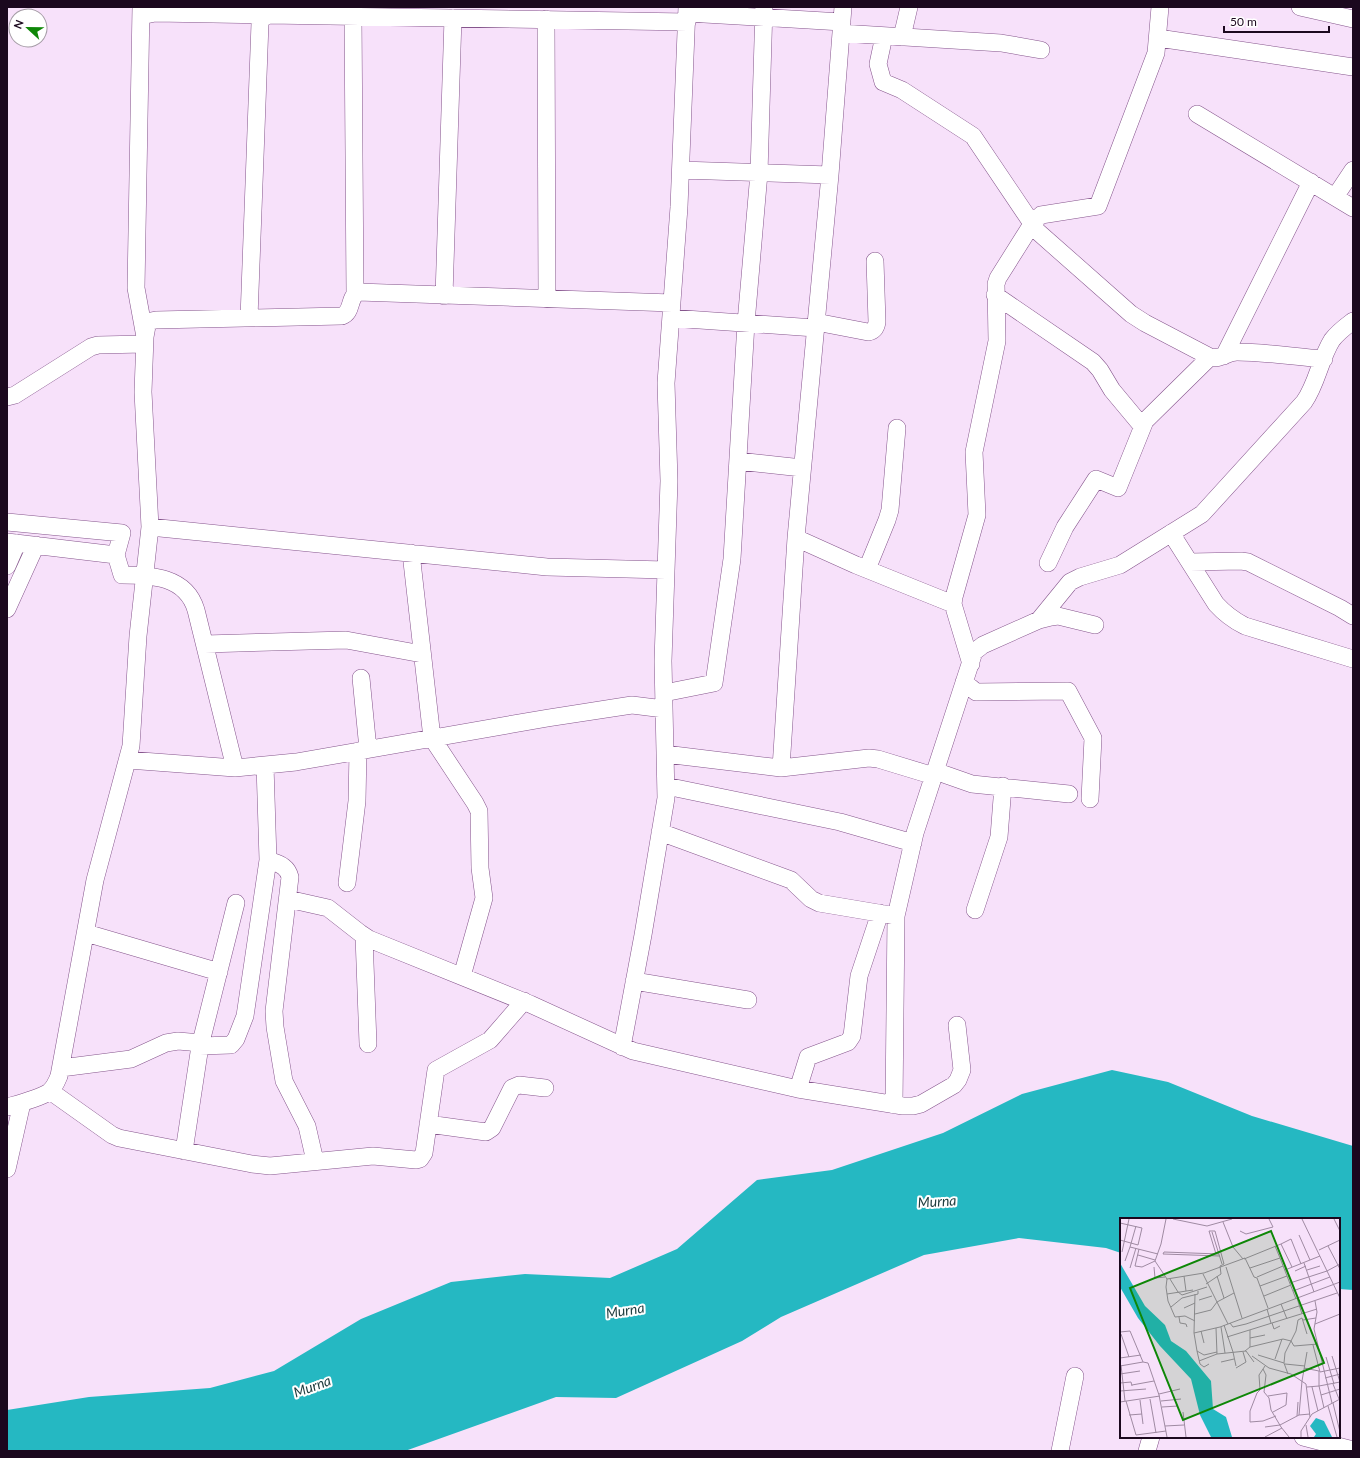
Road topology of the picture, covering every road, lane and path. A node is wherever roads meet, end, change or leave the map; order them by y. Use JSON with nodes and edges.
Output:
{"nodes":[{"id":1,"x":909,"y":7,"type":"edge"},
{"id":2,"x":1160,"y":7,"type":"edge"},
{"id":3,"x":1300,"y":7,"type":"edge"},
{"id":4,"x":141,"y":12,"type":"edge"},
{"id":5,"x":393,"y":12,"type":"edge"},
{"id":6,"x":764,"y":12,"type":"edge"},
{"id":7,"x":528,"y":13,"type":"edge"},
{"id":8,"x":603,"y":14,"type":"edge"},
{"id":9,"x":687,"y":14,"type":"edge"},
{"id":10,"x":269,"y":15,"type":"junction"},
{"id":11,"x":353,"y":16,"type":"junction"},
{"id":12,"x":452,"y":18,"type":"junction"},
{"id":13,"x":546,"y":19,"type":"junction"},
{"id":14,"x":1353,"y":19,"type":"edge"},
{"id":15,"x":842,"y":21,"type":"edge"},
{"id":16,"x":884,"y":36,"type":"junction"},
{"id":17,"x":902,"y":37,"type":"junction"},
{"id":18,"x":1158,"y":38,"type":"junction"},
{"id":19,"x":1041,"y":50,"type":"dead end"},
{"id":20,"x":1353,"y":67,"type":"edge"},
{"id":21,"x":1197,"y":114,"type":"dead end"},
{"id":22,"x":681,"y":170,"type":"junction"},
{"id":23,"x":1353,"y":170,"type":"edge"},
{"id":24,"x":759,"y":173,"type":"junction"},
{"id":25,"x":830,"y":175,"type":"junction"},
{"id":26,"x":1311,"y":182,"type":"junction"},
{"id":27,"x":1335,"y":197,"type":"junction"},
{"id":28,"x":1353,"y":208,"type":"edge"},
{"id":29,"x":1032,"y":224,"type":"junction"},
{"id":30,"x":875,"y":261,"type":"dead end"},
{"id":31,"x":355,"y":294,"type":"junction"},
{"id":32,"x":995,"y":295,"type":"junction"},
{"id":33,"x":444,"y":296,"type":"junction"},
{"id":34,"x":547,"y":299,"type":"junction"},
{"id":35,"x":672,"y":310,"type":"junction"},
{"id":36,"x":249,"y":318,"type":"junction"},
{"id":37,"x":1353,"y":322,"type":"edge"},
{"id":38,"x":746,"y":323,"type":"junction"},
{"id":39,"x":816,"y":325,"type":"junction"},
{"id":40,"x":144,"y":340,"type":"junction"},
{"id":41,"x":1217,"y":357,"type":"junction"},
{"id":42,"x":1324,"y":359,"type":"junction"},
{"id":43,"x":7,"y":397,"type":"edge"},
{"id":44,"x":1142,"y":426,"type":"junction"},
{"id":45,"x":896,"y":428,"type":"dead end"},
{"id":46,"x":738,"y":461,"type":"junction"},
{"id":47,"x":802,"y":468,"type":"junction"},
{"id":48,"x":7,"y":522,"type":"edge"},
{"id":49,"x":150,"y":527,"type":"junction"},
{"id":50,"x":1171,"y":533,"type":"junction"},
{"id":51,"x":796,"y":538,"type":"junction"},
{"id":52,"x":12,"y":542,"type":"edge"},
{"id":53,"x":36,"y":545,"type":"junction"},
{"id":54,"x":411,"y":553,"type":"junction"},
{"id":55,"x":116,"y":555,"type":"junction"},
{"id":56,"x":1190,"y":562,"type":"junction"},
{"id":57,"x":1048,"y":563,"type":"dead end"},
{"id":58,"x":7,"y":566,"type":"edge"},
{"id":59,"x":867,"y":569,"type":"junction"},
{"id":60,"x":666,"y":570,"type":"junction"},
{"id":61,"x":145,"y":575,"type":"junction"},
{"id":62,"x":953,"y":604,"type":"junction"},
{"id":63,"x":7,"y":609,"type":"edge"},
{"id":64,"x":1353,"y":616,"type":"edge"},
{"id":65,"x":1039,"y":620,"type":"junction"},
{"id":66,"x":1095,"y":625,"type":"dead end"},
{"id":67,"x":205,"y":644,"type":"junction"},
{"id":68,"x":422,"y":654,"type":"junction"},
{"id":69,"x":1353,"y":659,"type":"edge"},
{"id":70,"x":971,"y":664,"type":"junction"},
{"id":71,"x":361,"y":678,"type":"dead end"},
{"id":72,"x":964,"y":682,"type":"junction"},
{"id":73,"x":664,"y":701,"type":"junction"},
{"id":74,"x":432,"y":738,"type":"junction"},
{"id":75,"x":363,"y":750,"type":"junction"},
{"id":76,"x":665,"y":754,"type":"junction"},
{"id":77,"x":128,"y":760,"type":"junction"},
{"id":78,"x":265,"y":765,"type":"junction"},
{"id":79,"x":235,"y":768,"type":"junction"},
{"id":80,"x":781,"y":768,"type":"junction"},
{"id":81,"x":934,"y":774,"type":"junction"},
{"id":82,"x":666,"y":786,"type":"junction"},
{"id":83,"x":1003,"y":786,"type":"junction"},
{"id":84,"x":1069,"y":794,"type":"dead end"},
{"id":85,"x":1090,"y":799,"type":"dead end"},
{"id":86,"x":660,"y":832,"type":"junction"},
{"id":87,"x":913,"y":843,"type":"junction"},
{"id":88,"x":268,"y":860,"type":"junction"},
{"id":89,"x":347,"y":883,"type":"dead end"},
{"id":90,"x":288,"y":898,"type":"junction"},
{"id":91,"x":236,"y":903,"type":"dead end"},
{"id":92,"x":975,"y":910,"type":"dead end"},
{"id":93,"x":888,"y":915,"type":"junction"},
{"id":94,"x":86,"y":933,"type":"junction"},
{"id":95,"x":364,"y":936,"type":"junction"},
{"id":96,"x":219,"y":972,"type":"junction"},
{"id":97,"x":462,"y":976,"type":"junction"},
{"id":98,"x":634,"y":981,"type":"junction"},
{"id":99,"x":748,"y":1000,"type":"dead end"},
{"id":100,"x":524,"y":1001,"type":"junction"},
{"id":101,"x":957,"y":1025,"type":"dead end"},
{"id":102,"x":368,"y":1044,"type":"dead end"},
{"id":103,"x":201,"y":1045,"type":"junction"},
{"id":104,"x":622,"y":1047,"type":"junction"},
{"id":105,"x":61,"y":1068,"type":"junction"},
{"id":106,"x":545,"y":1088,"type":"dead end"},
{"id":107,"x":798,"y":1089,"type":"junction"},
{"id":108,"x":50,"y":1091,"type":"junction"},
{"id":109,"x":14,"y":1105,"type":"edge"},
{"id":110,"x":894,"y":1105,"type":"junction"},
{"id":111,"x":428,"y":1124,"type":"junction"},
{"id":112,"x":184,"y":1151,"type":"junction"},
{"id":113,"x":315,"y":1162,"type":"junction"},
{"id":114,"x":7,"y":1169,"type":"edge"},
{"id":115,"x":1075,"y":1376,"type":"dead end"},
{"id":116,"x":1151,"y":1438,"type":"edge"},
{"id":117,"x":1307,"y":1438,"type":"edge"},
{"id":118,"x":1353,"y":1450,"type":"edge"},
{"id":119,"x":1060,"y":1451,"type":"edge"},
{"id":120,"x":1146,"y":1451,"type":"edge"}],
"edges":[{"from":1,"to":17,"type":"street"},
{"from":2,"to":18,"type":"street"},
{"from":3,"to":14,"type":"street"},
{"from":4,"to":10,"type":"street"},
{"from":4,"to":40,"type":"street"},
{"from":5,"to":11,"type":"street"},
{"from":5,"to":12,"type":"street"},
{"from":6,"to":9,"type":"street"},
{"from":6,"to":15,"type":"street"},
{"from":6,"to":24,"type":"street"},
{"from":7,"to":12,"type":"street"},
{"from":7,"to":13,"type":"street"},
{"from":8,"to":9,"type":"street"},
{"from":8,"to":13,"type":"street"},
{"from":9,"to":22,"type":"street"},
{"from":10,"to":11,"type":"street"},
{"from":10,"to":36,"type":"street"},
{"from":11,"to":31,"type":"street"},
{"from":12,"to":33,"type":"street"},
{"from":13,"to":34,"type":"street"},
{"from":15,"to":16,"type":"street"},
{"from":15,"to":25,"type":"street"},
{"from":16,"to":17,"type":"street"},
{"from":16,"to":29,"type":"street"},
{"from":17,"to":19,"type":"street"},
{"from":18,"to":20,"type":"street"},
{"from":18,"to":29,"type":"street"},
{"from":21,"to":26,"type":"street"},
{"from":22,"to":24,"type":"street"},
{"from":22,"to":35,"type":"street"},
{"from":23,"to":27,"type":"street"},
{"from":24,"to":25,"type":"street"},
{"from":24,"to":38,"type":"street"},
{"from":25,"to":39,"type":"street"},
{"from":26,"to":27,"type":"street"},
{"from":26,"to":41,"type":"street"},
{"from":27,"to":28,"type":"street"},
{"from":29,"to":32,"type":"street"},
{"from":29,"to":41,"type":"street"},
{"from":30,"to":39,"type":"street"},
{"from":31,"to":33,"type":"street"},
{"from":31,"to":36,"type":"street"},
{"from":32,"to":44,"type":"street"},
{"from":32,"to":62,"type":"street"},
{"from":33,"to":34,"type":"street"},
{"from":34,"to":35,"type":"street"},
{"from":35,"to":38,"type":"street"},
{"from":35,"to":60,"type":"street"},
{"from":36,"to":40,"type":"street"},
{"from":37,"to":42,"type":"street"},
{"from":38,"to":39,"type":"street"},
{"from":38,"to":46,"type":"street"},
{"from":39,"to":47,"type":"street"},
{"from":40,"to":43,"type":"street"},
{"from":40,"to":49,"type":"street"},
{"from":41,"to":42,"type":"street"},
{"from":41,"to":44,"type":"street"},
{"from":42,"to":50,"type":"street"},
{"from":44,"to":57,"type":"street"},
{"from":45,"to":59,"type":"street"},
{"from":46,"to":47,"type":"street"},
{"from":46,"to":73,"type":"street"},
{"from":47,"to":51,"type":"street"},
{"from":48,"to":55,"type":"street"},
{"from":49,"to":54,"type":"street"},
{"from":49,"to":61,"type":"street"},
{"from":50,"to":56,"type":"street"},
{"from":50,"to":65,"type":"street"},
{"from":51,"to":59,"type":"street"},
{"from":51,"to":80,"type":"street"},
{"from":52,"to":53,"type":"street"},
{"from":52,"to":58,"type":"street"},
{"from":53,"to":55,"type":"street"},
{"from":53,"to":63,"type":"street"},
{"from":54,"to":60,"type":"street"},
{"from":54,"to":68,"type":"street"},
{"from":55,"to":61,"type":"street"},
{"from":56,"to":64,"type":"street"},
{"from":56,"to":69,"type":"street"},
{"from":59,"to":62,"type":"street"},
{"from":60,"to":73,"type":"street"},
{"from":61,"to":67,"type":"street"},
{"from":61,"to":77,"type":"street"},
{"from":62,"to":70,"type":"street"},
{"from":65,"to":66,"type":"street"},
{"from":65,"to":70,"type":"street"},
{"from":67,"to":68,"type":"street"},
{"from":67,"to":79,"type":"street"},
{"from":68,"to":74,"type":"street"},
{"from":70,"to":72,"type":"street"},
{"from":71,"to":75,"type":"street"},
{"from":72,"to":81,"type":"street"},
{"from":72,"to":85,"type":"street"},
{"from":73,"to":74,"type":"street"},
{"from":73,"to":76,"type":"street"},
{"from":74,"to":75,"type":"street"},
{"from":74,"to":97,"type":"street"},
{"from":75,"to":78,"type":"street"},
{"from":75,"to":89,"type":"street"},
{"from":76,"to":80,"type":"street"},
{"from":76,"to":82,"type":"street"},
{"from":77,"to":79,"type":"street"},
{"from":77,"to":94,"type":"street"},
{"from":78,"to":79,"type":"street"},
{"from":78,"to":88,"type":"street"},
{"from":80,"to":81,"type":"street"},
{"from":81,"to":83,"type":"street"},
{"from":81,"to":87,"type":"street"},
{"from":82,"to":86,"type":"street"},
{"from":82,"to":87,"type":"street"},
{"from":83,"to":84,"type":"street"},
{"from":83,"to":92,"type":"street"},
{"from":86,"to":93,"type":"street"},
{"from":86,"to":98,"type":"street"},
{"from":87,"to":93,"type":"street"},
{"from":88,"to":90,"type":"street"},
{"from":88,"to":103,"type":"street"},
{"from":90,"to":95,"type":"street"},
{"from":90,"to":113,"type":"street"},
{"from":91,"to":96,"type":"street"},
{"from":93,"to":107,"type":"street"},
{"from":93,"to":110,"type":"street"},
{"from":94,"to":96,"type":"street"},
{"from":94,"to":105,"type":"street"},
{"from":95,"to":97,"type":"street"},
{"from":95,"to":102,"type":"street"},
{"from":96,"to":103,"type":"street"},
{"from":97,"to":100,"type":"street"},
{"from":98,"to":99,"type":"street"},
{"from":98,"to":104,"type":"street"},
{"from":100,"to":104,"type":"street"},
{"from":100,"to":111,"type":"street"},
{"from":101,"to":110,"type":"street"},
{"from":103,"to":105,"type":"street"},
{"from":103,"to":112,"type":"street"},
{"from":104,"to":107,"type":"street"},
{"from":105,"to":108,"type":"street"},
{"from":106,"to":111,"type":"street"},
{"from":107,"to":110,"type":"street"},
{"from":108,"to":109,"type":"street"},
{"from":108,"to":112,"type":"street"},
{"from":109,"to":114,"type":"street"},
{"from":111,"to":113,"type":"street"},
{"from":112,"to":113,"type":"street"},
{"from":115,"to":119,"type":"street"},
{"from":116,"to":120,"type":"street"},
{"from":117,"to":118,"type":"street"}]}
